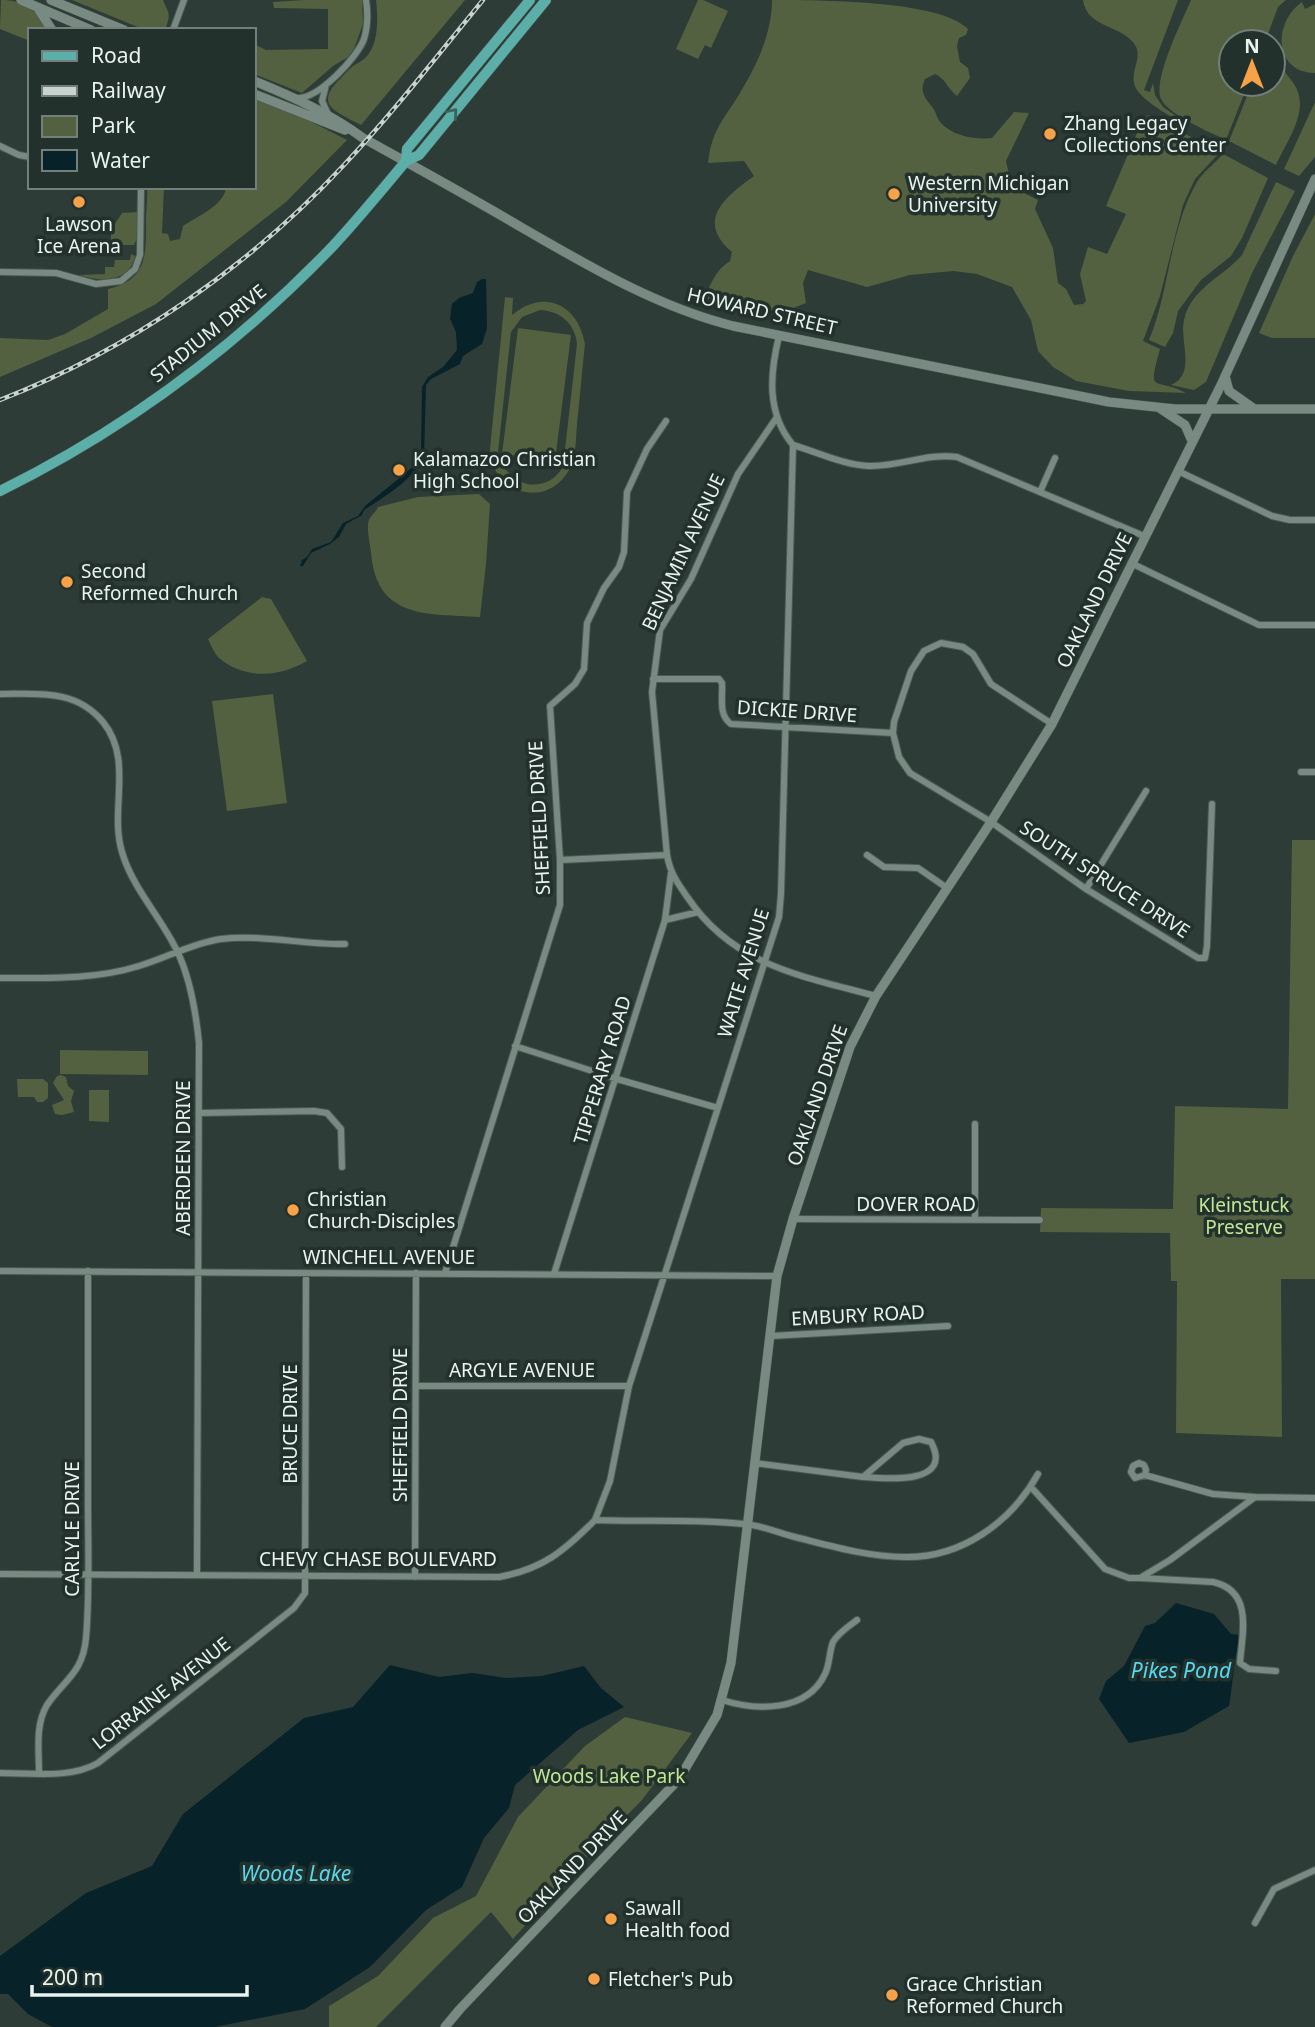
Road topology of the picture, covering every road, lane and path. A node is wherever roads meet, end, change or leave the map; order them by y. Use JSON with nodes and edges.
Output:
{"nodes":[{"id":1,"x":184,"y":0,"type":"edge"},
{"id":2,"x":366,"y":0,"type":"edge"},
{"id":3,"x":530,"y":0,"type":"edge"},
{"id":4,"x":546,"y":0,"type":"edge"},
{"id":5,"x":23,"y":1,"type":"edge"},
{"id":6,"x":57,"y":1,"type":"edge"},
{"id":7,"x":75,"y":23,"type":"junction"},
{"id":8,"x":51,"y":28,"type":"edge"},
{"id":9,"x":68,"y":28,"type":"edge"},
{"id":10,"x":86,"y":28,"type":"edge"},
{"id":11,"x":119,"y":28,"type":"edge"},
{"id":12,"x":174,"y":28,"type":"edge"},
{"id":13,"x":256,"y":82,"type":"edge"},
{"id":14,"x":327,"y":83,"type":"junction"},
{"id":15,"x":256,"y":95,"type":"edge"},
{"id":16,"x":295,"y":97,"type":"junction"},
{"id":17,"x":330,"y":115,"type":"junction"},
{"id":18,"x":359,"y":136,"type":"junction"},
{"id":19,"x":0,"y":146,"type":"edge"},
{"id":20,"x":28,"y":157,"type":"edge"},
{"id":21,"x":406,"y":161,"type":"junction"},
{"id":22,"x":1315,"y":179,"type":"edge"},
{"id":23,"x":141,"y":189,"type":"edge"},
{"id":24,"x":0,"y":272,"type":"edge"},
{"id":25,"x":779,"y":335,"type":"junction"},
{"id":26,"x":1225,"y":374,"type":"junction"},
{"id":27,"x":1159,"y":408,"type":"junction"},
{"id":28,"x":1208,"y":409,"type":"junction"},
{"id":29,"x":1254,"y":409,"type":"junction"},
{"id":30,"x":1315,"y":409,"type":"edge"},
{"id":31,"x":777,"y":417,"type":"junction"},
{"id":32,"x":666,"y":421,"type":"dead end"},
{"id":33,"x":1192,"y":441,"type":"junction"},
{"id":34,"x":793,"y":445,"type":"junction"},
{"id":35,"x":1055,"y":458,"type":"dead end"},
{"id":36,"x":1178,"y":471,"type":"junction"},
{"id":37,"x":0,"y":491,"type":"edge"},
{"id":38,"x":1040,"y":492,"type":"junction"},
{"id":39,"x":1315,"y":520,"type":"edge"},
{"id":40,"x":1144,"y":536,"type":"junction"},
{"id":41,"x":1131,"y":563,"type":"junction"},
{"id":42,"x":1315,"y":625,"type":"edge"},
{"id":43,"x":653,"y":679,"type":"junction"},
{"id":44,"x":0,"y":694,"type":"edge"},
{"id":45,"x":1052,"y":724,"type":"junction"},
{"id":46,"x":787,"y":727,"type":"junction"},
{"id":47,"x":893,"y":733,"type":"junction"},
{"id":48,"x":1301,"y":772,"type":"dead end"},
{"id":49,"x":1315,"y":772,"type":"edge"},
{"id":50,"x":1146,"y":791,"type":"dead end"},
{"id":51,"x":1212,"y":804,"type":"dead end"},
{"id":52,"x":991,"y":822,"type":"junction"},
{"id":53,"x":667,"y":855,"type":"junction"},
{"id":54,"x":867,"y":855,"type":"dead end"},
{"id":55,"x":560,"y":860,"type":"junction"},
{"id":56,"x":671,"y":873,"type":"junction"},
{"id":57,"x":947,"y":888,"type":"junction"},
{"id":58,"x":1086,"y":889,"type":"junction"},
{"id":59,"x":698,"y":912,"type":"junction"},
{"id":60,"x":665,"y":920,"type":"junction"},
{"id":61,"x":345,"y":944,"type":"dead end"},
{"id":62,"x":178,"y":953,"type":"junction"},
{"id":63,"x":764,"y":964,"type":"junction"},
{"id":64,"x":0,"y":978,"type":"edge"},
{"id":65,"x":876,"y":996,"type":"junction"},
{"id":66,"x":516,"y":1046,"type":"junction"},
{"id":67,"x":617,"y":1079,"type":"junction"},
{"id":68,"x":718,"y":1108,"type":"junction"},
{"id":69,"x":199,"y":1113,"type":"junction"},
{"id":70,"x":975,"y":1124,"type":"dead end"},
{"id":71,"x":342,"y":1167,"type":"dead end"},
{"id":72,"x":793,"y":1219,"type":"junction"},
{"id":73,"x":975,"y":1220,"type":"junction"},
{"id":74,"x":1040,"y":1220,"type":"dead end"},
{"id":75,"x":0,"y":1271,"type":"edge"},
{"id":76,"x":88,"y":1271,"type":"junction"},
{"id":77,"x":198,"y":1272,"type":"junction"},
{"id":78,"x":306,"y":1273,"type":"junction"},
{"id":79,"x":416,"y":1273,"type":"junction"},
{"id":80,"x":444,"y":1273,"type":"junction"},
{"id":81,"x":554,"y":1274,"type":"junction"},
{"id":82,"x":665,"y":1276,"type":"junction"},
{"id":83,"x":777,"y":1276,"type":"junction"},
{"id":84,"x":948,"y":1326,"type":"dead end"},
{"id":85,"x":771,"y":1336,"type":"junction"},
{"id":86,"x":416,"y":1386,"type":"junction"},
{"id":87,"x":629,"y":1386,"type":"junction"},
{"id":88,"x":754,"y":1463,"type":"junction"},
{"id":89,"x":1038,"y":1474,"type":"dead end"},
{"id":90,"x":1145,"y":1475,"type":"dead end"},
{"id":91,"x":863,"y":1478,"type":"junction"},
{"id":92,"x":1031,"y":1487,"type":"junction"},
{"id":93,"x":1255,"y":1497,"type":"junction"},
{"id":94,"x":1315,"y":1497,"type":"edge"},
{"id":95,"x":595,"y":1520,"type":"junction"},
{"id":96,"x":747,"y":1524,"type":"junction"},
{"id":97,"x":0,"y":1574,"type":"edge"},
{"id":98,"x":89,"y":1574,"type":"junction"},
{"id":99,"x":197,"y":1575,"type":"junction"},
{"id":100,"x":306,"y":1576,"type":"junction"},
{"id":101,"x":415,"y":1577,"type":"junction"},
{"id":102,"x":1140,"y":1578,"type":"junction"},
{"id":103,"x":857,"y":1620,"type":"dead end"},
{"id":104,"x":1276,"y":1671,"type":"dead end"},
{"id":105,"x":722,"y":1700,"type":"junction"},
{"id":106,"x":0,"y":1773,"type":"edge"},
{"id":107,"x":39,"y":1773,"type":"junction"},
{"id":108,"x":1315,"y":1870,"type":"edge"},
{"id":109,"x":1255,"y":1923,"type":"dead end"},
{"id":110,"x":445,"y":2027,"type":"edge"}],
"edges":[{"from":1,"to":12,"type":"street"},
{"from":2,"to":14,"type":"street"},
{"from":3,"to":21,"type":"main road","name":"STADIUM DRIVE"},
{"from":21,"to":4,"type":"main road","name":"STADIUM DRIVE","one_way":true},
{"from":5,"to":7,"type":"main road"},
{"from":5,"to":8,"type":"main road"},
{"from":6,"to":11,"type":"main road"},
{"from":7,"to":9,"type":"main road"},
{"from":7,"to":10,"type":"main road"},
{"from":13,"to":16,"type":"main road","name":"HOWARD STREET"},
{"from":14,"to":16,"type":"street"},
{"from":14,"to":17,"type":"street"},
{"from":15,"to":18,"type":"main road"},
{"from":16,"to":17,"type":"main road","name":"HOWARD STREET"},
{"from":17,"to":18,"type":"main road","name":"HOWARD STREET"},
{"from":18,"to":21,"type":"main road","name":"HOWARD STREET"},
{"from":19,"to":20,"type":"street"},
{"from":21,"to":25,"type":"main road","name":"HOWARD STREET"},
{"from":21,"to":37,"type":"main road","name":"STADIUM DRIVE"},
{"from":22,"to":26,"type":"main road","name":"OAKLAND DRIVE"},
{"from":23,"to":24,"type":"street"},
{"from":25,"to":27,"type":"main road","name":"HOWARD STREET"},
{"from":25,"to":31,"type":"street"},
{"from":26,"to":28,"type":"main road","name":"OAKLAND DRIVE"},
{"from":26,"to":29,"type":"main road"},
{"from":27,"to":28,"type":"main road","name":"HOWARD STREET"},
{"from":27,"to":33,"type":"main road"},
{"from":28,"to":29,"type":"main road","name":"HOWARD STREET"},
{"from":28,"to":33,"type":"main road","name":"OAKLAND DRIVE"},
{"from":29,"to":30,"type":"main road","name":"HOWARD STREET"},
{"from":31,"to":34,"type":"street"},
{"from":31,"to":43,"type":"street","name":"BENJAMIN AVENUE"},
{"from":32,"to":55,"type":"street","name":"SHEFFIELD DRIVE"},
{"from":33,"to":36,"type":"main road","name":"OAKLAND DRIVE"},
{"from":34,"to":38,"type":"street"},
{"from":34,"to":46,"type":"street","name":"WAITE AVENUE"},
{"from":35,"to":38,"type":"street"},
{"from":36,"to":39,"type":"street"},
{"from":36,"to":40,"type":"main road","name":"OAKLAND DRIVE"},
{"from":38,"to":40,"type":"street"},
{"from":40,"to":41,"type":"main road","name":"OAKLAND DRIVE"},
{"from":41,"to":42,"type":"street"},
{"from":41,"to":45,"type":"main road","name":"OAKLAND DRIVE"},
{"from":43,"to":46,"type":"street","name":"DICKIE DRIVE"},
{"from":43,"to":53,"type":"street","name":"BENJAMIN AVENUE"},
{"from":44,"to":62,"type":"street","name":"ABERDEEN DRIVE"},
{"from":45,"to":47,"type":"street"},
{"from":45,"to":52,"type":"main road","name":"OAKLAND DRIVE"},
{"from":46,"to":47,"type":"street","name":"DICKIE DRIVE"},
{"from":46,"to":63,"type":"street","name":"WAITE AVENUE"},
{"from":47,"to":52,"type":"street","name":"SOUTH SPRUCE DRIVE"},
{"from":48,"to":49,"type":"street"},
{"from":50,"to":58,"type":"street"},
{"from":51,"to":58,"type":"street","name":"SOUTH SPRUCE DRIVE"},
{"from":52,"to":57,"type":"main road","name":"OAKLAND DRIVE"},
{"from":52,"to":58,"type":"street","name":"SOUTH SPRUCE DRIVE"},
{"from":53,"to":55,"type":"street"},
{"from":53,"to":56,"type":"street","name":"BENJAMIN AVENUE"},
{"from":54,"to":57,"type":"street"},
{"from":55,"to":66,"type":"street","name":"SHEFFIELD DRIVE"},
{"from":56,"to":59,"type":"street","name":"BENJAMIN AVENUE"},
{"from":56,"to":60,"type":"street","name":"TIPPERARY ROAD"},
{"from":57,"to":65,"type":"main road","name":"OAKLAND DRIVE"},
{"from":59,"to":60,"type":"street"},
{"from":59,"to":63,"type":"street","name":"BENJAMIN AVENUE"},
{"from":60,"to":67,"type":"street","name":"TIPPERARY ROAD"},
{"from":61,"to":62,"type":"street"},
{"from":62,"to":64,"type":"street"},
{"from":62,"to":69,"type":"street","name":"ABERDEEN DRIVE"},
{"from":63,"to":65,"type":"street","name":"BENJAMIN AVENUE"},
{"from":63,"to":68,"type":"street","name":"WAITE AVENUE"},
{"from":65,"to":72,"type":"main road","name":"OAKLAND DRIVE"},
{"from":66,"to":67,"type":"street"},
{"from":66,"to":80,"type":"street","name":"SHEFFIELD DRIVE"},
{"from":67,"to":68,"type":"street"},
{"from":67,"to":81,"type":"street","name":"TIPPERARY ROAD"},
{"from":68,"to":82,"type":"street","name":"WAITE AVENUE"},
{"from":69,"to":71,"type":"street"},
{"from":69,"to":77,"type":"street","name":"ABERDEEN DRIVE"},
{"from":70,"to":73,"type":"street"},
{"from":72,"to":73,"type":"street","name":"DOVER ROAD"},
{"from":72,"to":83,"type":"main road","name":"OAKLAND DRIVE"},
{"from":73,"to":74,"type":"street","name":"DOVER ROAD"},
{"from":75,"to":76,"type":"street","name":"WINCHELL AVENUE"},
{"from":76,"to":77,"type":"street","name":"WINCHELL AVENUE"},
{"from":76,"to":98,"type":"street","name":"CARLYLE DRIVE"},
{"from":77,"to":78,"type":"street","name":"WINCHELL AVENUE"},
{"from":77,"to":99,"type":"street","name":"ABERDEEN DRIVE"},
{"from":78,"to":79,"type":"street","name":"WINCHELL AVENUE"},
{"from":78,"to":100,"type":"street","name":"BRUCE DRIVE"},
{"from":79,"to":80,"type":"street","name":"WINCHELL AVENUE"},
{"from":79,"to":86,"type":"street","name":"SHEFFIELD DRIVE"},
{"from":80,"to":81,"type":"street","name":"WINCHELL AVENUE"},
{"from":81,"to":82,"type":"street","name":"WINCHELL AVENUE"},
{"from":82,"to":83,"type":"street","name":"WINCHELL AVENUE"},
{"from":82,"to":87,"type":"street","name":"WAITE AVENUE"},
{"from":83,"to":85,"type":"main road","name":"OAKLAND DRIVE"},
{"from":84,"to":85,"type":"street","name":"EMBURY ROAD"},
{"from":85,"to":88,"type":"main road","name":"OAKLAND DRIVE"},
{"from":86,"to":87,"type":"street","name":"ARGYLE AVENUE"},
{"from":86,"to":101,"type":"street","name":"SHEFFIELD DRIVE"},
{"from":87,"to":95,"type":"street","name":"WAITE AVENUE"},
{"from":88,"to":91,"type":"street"},
{"from":88,"to":96,"type":"main road","name":"OAKLAND DRIVE"},
{"from":89,"to":92,"type":"street"},
{"from":90,"to":93,"type":"street"},
{"from":91,"to":91,"type":"street"},
{"from":92,"to":96,"type":"street"},
{"from":92,"to":102,"type":"street"},
{"from":93,"to":94,"type":"street"},
{"from":93,"to":102,"type":"street"},
{"from":95,"to":96,"type":"street"},
{"from":95,"to":101,"type":"street","name":"CHEVY CHASE BOULEVARD"},
{"from":96,"to":105,"type":"main road","name":"OAKLAND DRIVE"},
{"from":97,"to":98,"type":"street","name":"CHEVY CHASE BOULEVARD"},
{"from":98,"to":99,"type":"street","name":"CHEVY CHASE BOULEVARD"},
{"from":98,"to":107,"type":"street","name":"CARLYLE DRIVE"},
{"from":99,"to":100,"type":"street","name":"CHEVY CHASE BOULEVARD"},
{"from":100,"to":101,"type":"street","name":"CHEVY CHASE BOULEVARD"},
{"from":100,"to":107,"type":"street","name":"LORRAINE AVENUE"},
{"from":102,"to":104,"type":"street"},
{"from":103,"to":105,"type":"street"},
{"from":105,"to":110,"type":"main road","name":"OAKLAND DRIVE"},
{"from":106,"to":107,"type":"street","name":"LORRAINE AVENUE"},
{"from":108,"to":109,"type":"street"}]}
